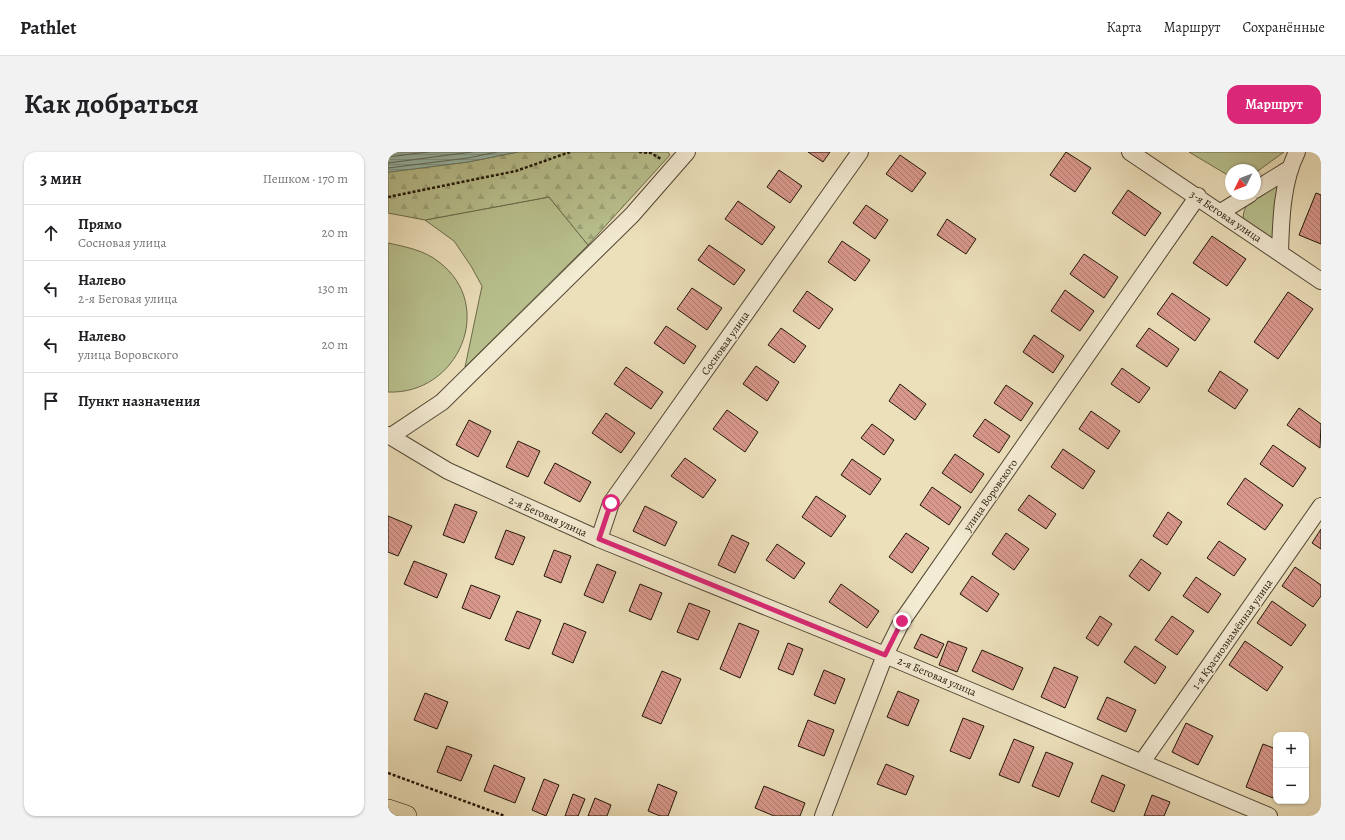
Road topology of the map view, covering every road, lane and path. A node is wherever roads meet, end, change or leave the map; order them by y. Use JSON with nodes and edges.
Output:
{"nodes":[{"id":1,"x":570,"y":152,"type":"edge"},
{"id":2,"x":687,"y":152,"type":"edge"},
{"id":3,"x":860,"y":152,"type":"edge"},
{"id":4,"x":1130,"y":152,"type":"edge"},
{"id":5,"x":1297,"y":152,"type":"edge"},
{"id":6,"x":1289,"y":169,"type":"junction"},
{"id":7,"x":1261,"y":186,"type":"edge"},
{"id":8,"x":1198,"y":196,"type":"junction"},
{"id":9,"x":388,"y":197,"type":"edge"},
{"id":10,"x":1240,"y":200,"type":"edge"},
{"id":11,"x":1221,"y":212,"type":"junction"},
{"id":12,"x":1280,"y":252,"type":"junction"},
{"id":13,"x":1321,"y":281,"type":"edge"},
{"id":14,"x":389,"y":435,"type":"edge"},
{"id":15,"x":1321,"y":506,"type":"edge"},
{"id":16,"x":599,"y":539,"type":"junction"},
{"id":17,"x":885,"y":655,"type":"junction"},
{"id":18,"x":1142,"y":762,"type":"junction"},
{"id":19,"x":388,"y":773,"type":"edge"},
{"id":20,"x":388,"y":810,"type":"edge"},
{"id":21,"x":405,"y":816,"type":"edge"},
{"id":22,"x":505,"y":816,"type":"edge"},
{"id":23,"x":823,"y":816,"type":"edge"},
{"id":24,"x":1269,"y":816,"type":"edge"}],
"edges":[{"from":1,"to":9,"type":"path"},
{"from":2,"to":14,"type":"street"},
{"from":3,"to":16,"type":"street","name":"Сосновая улица"},
{"from":4,"to":8,"type":"street","name":"3-я Беговая улица"},
{"from":5,"to":6,"type":"street"},
{"from":6,"to":7,"type":"street"},
{"from":6,"to":12,"type":"street"},
{"from":8,"to":11,"type":"street","name":"3-я Беговая улица"},
{"from":8,"to":17,"type":"street","name":"улица Воровского"},
{"from":10,"to":11,"type":"street"},
{"from":11,"to":12,"type":"street","name":"3-я Беговая улица"},
{"from":12,"to":13,"type":"street","name":"3-я Беговая улица"},
{"from":14,"to":16,"type":"street","name":"2-я Беговая улица"},
{"from":15,"to":18,"type":"street","name":"1-я Краснознамённая улица"},
{"from":16,"to":17,"type":"street","name":"2-я Беговая улица"},
{"from":17,"to":18,"type":"street","name":"2-я Беговая улица"},
{"from":17,"to":23,"type":"street","name":"улица Воровского"},
{"from":18,"to":24,"type":"street","name":"2-я Беговая улица"},
{"from":19,"to":22,"type":"path"},
{"from":20,"to":21,"type":"main road"}]}
